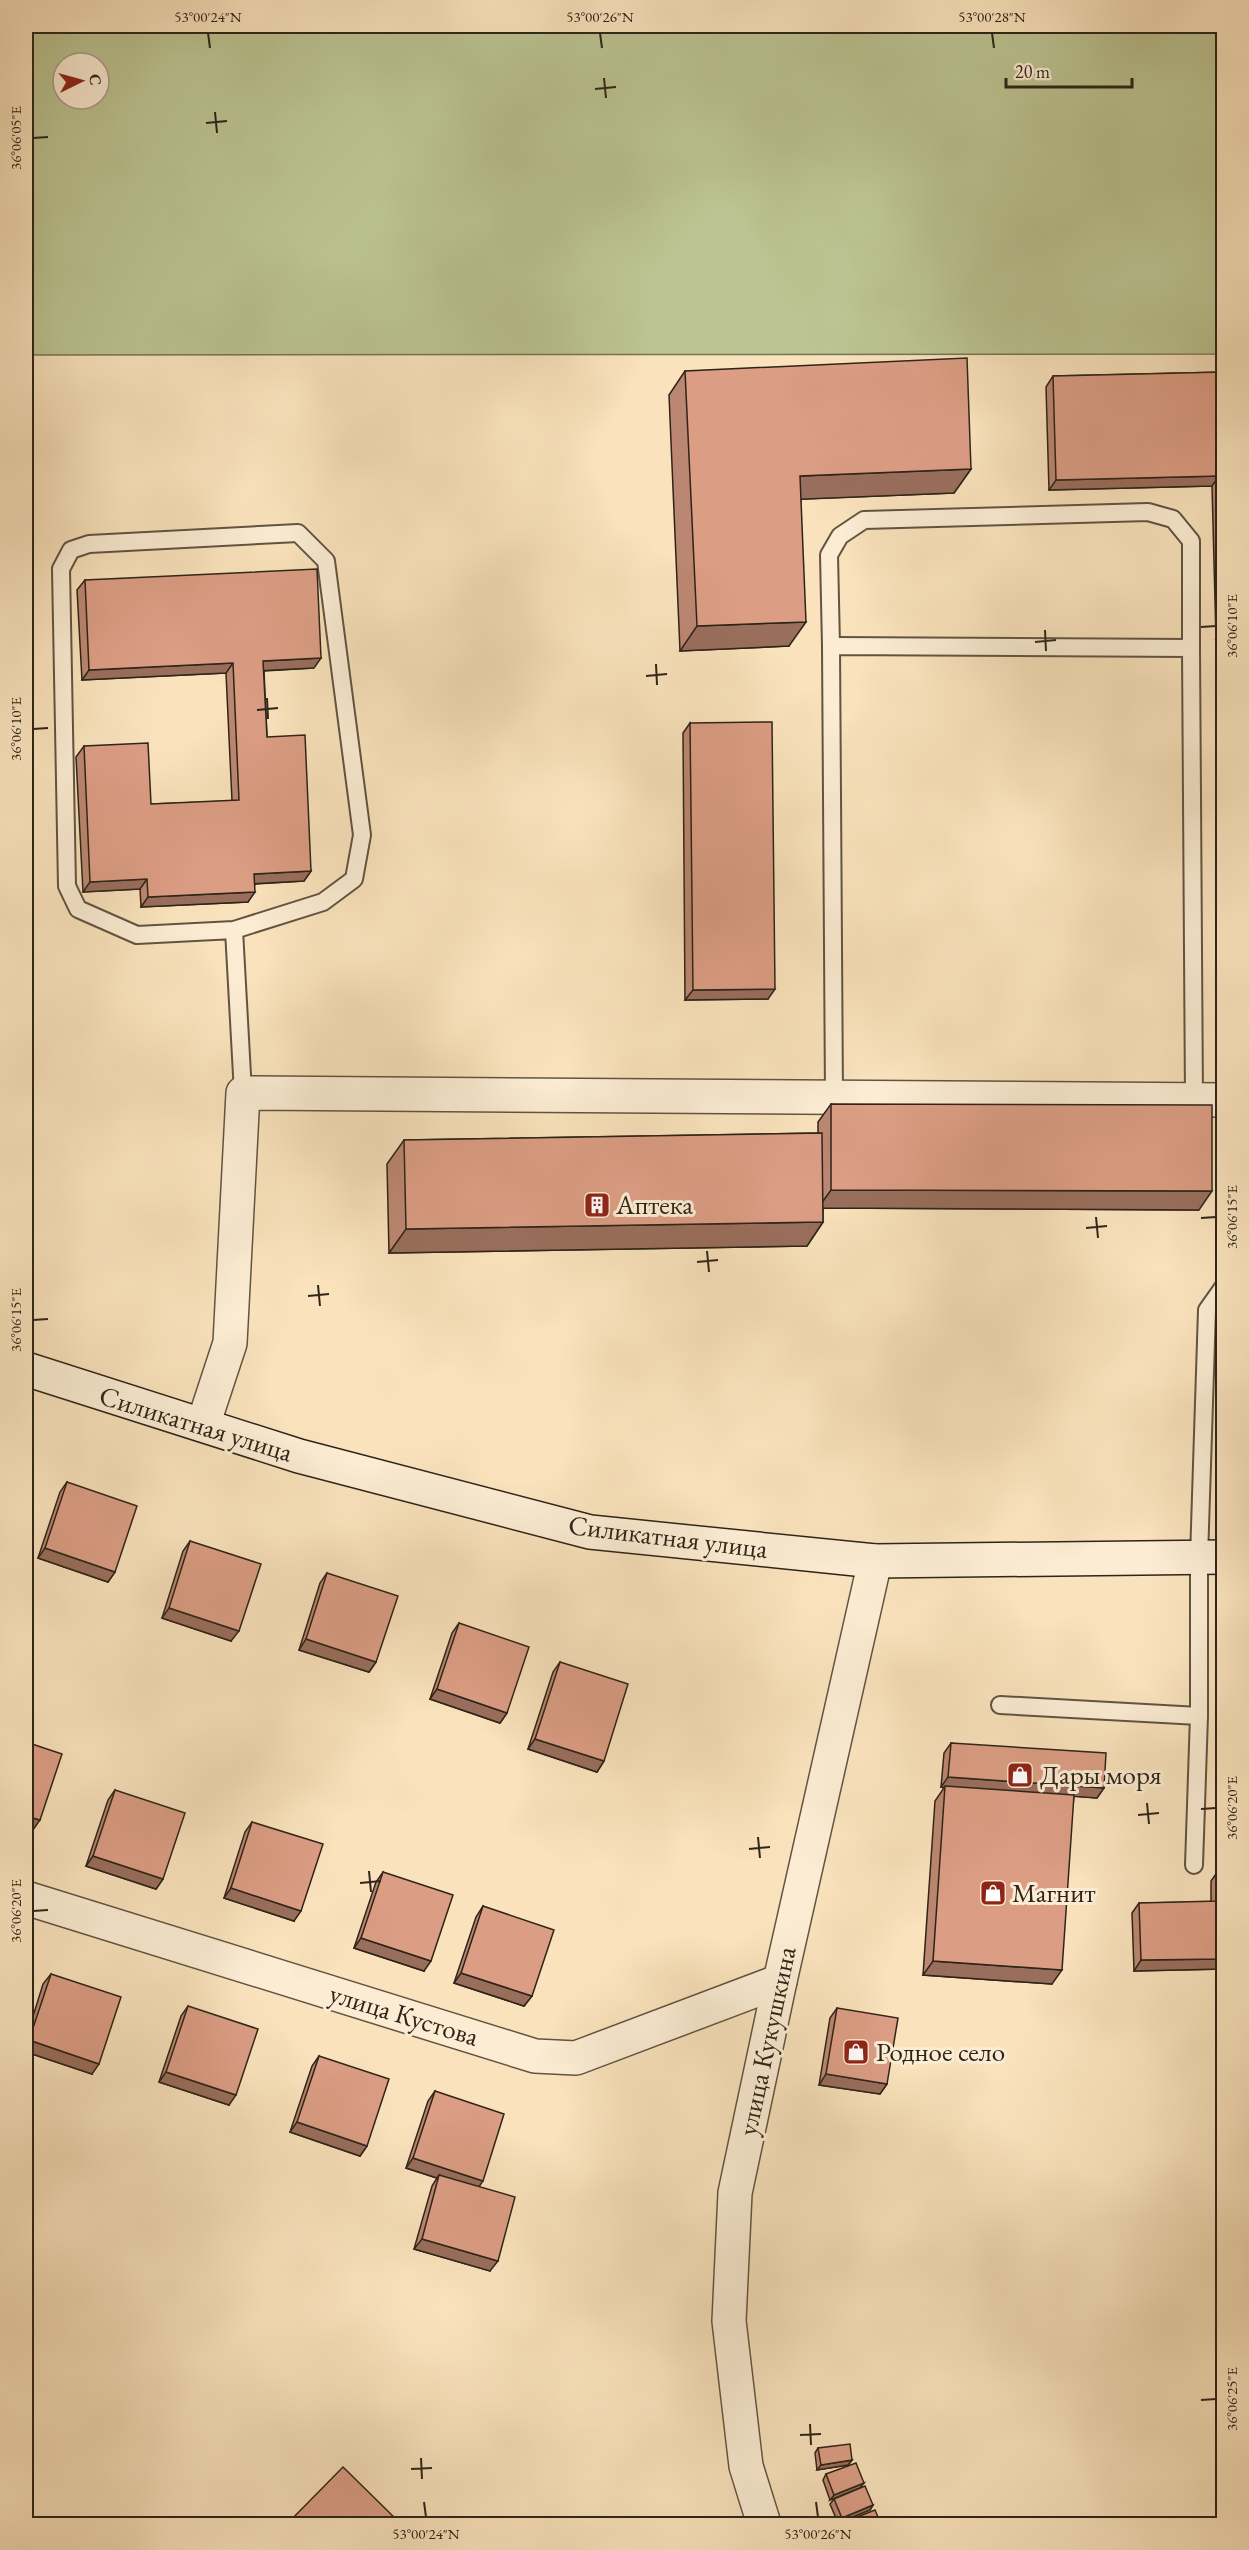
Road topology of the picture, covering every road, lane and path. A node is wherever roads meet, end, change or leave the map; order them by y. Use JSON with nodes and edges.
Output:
{"nodes":[{"id":1,"x":831,"y":646,"type":"junction"},
{"id":2,"x":1191,"y":648,"type":"junction"},
{"id":3,"x":234,"y":930,"type":"junction"},
{"id":4,"x":243,"y":1093,"type":"junction"},
{"id":5,"x":834,"y":1097,"type":"junction"},
{"id":6,"x":1209,"y":1100,"type":"edge"},
{"id":7,"x":1224,"y":1286,"type":"edge"},
{"id":8,"x":26,"y":1369,"type":"edge"},
{"id":9,"x":203,"y":1425,"type":"junction"},
{"id":10,"x":1211,"y":1557,"type":"edge"},
{"id":11,"x":875,"y":1561,"type":"junction"},
{"id":12,"x":1000,"y":1705,"type":"dead end"},
{"id":13,"x":1199,"y":1716,"type":"junction"},
{"id":14,"x":1194,"y":1865,"type":"dead end"},
{"id":15,"x":26,"y":1898,"type":"edge"},
{"id":16,"x":780,"y":1981,"type":"junction"},
{"id":17,"x":764,"y":2524,"type":"edge"}],
"edges":[{"from":1,"to":2,"type":"lane"},
{"from":1,"to":2,"type":"lane"},
{"from":1,"to":5,"type":"lane"},
{"from":2,"to":6,"type":"lane"},
{"from":3,"to":3,"type":"lane"},
{"from":3,"to":4,"type":"lane"},
{"from":4,"to":5,"type":"street"},
{"from":4,"to":9,"type":"street"},
{"from":5,"to":6,"type":"street"},
{"from":7,"to":10,"type":"lane"},
{"from":8,"to":9,"type":"street","name":"Силикатная улица"},
{"from":9,"to":11,"type":"street","name":"Силикатная улица"},
{"from":10,"to":11,"type":"street","name":"Силикатная улица"},
{"from":10,"to":13,"type":"lane"},
{"from":11,"to":16,"type":"street","name":"улица Кукушкина"},
{"from":12,"to":13,"type":"lane"},
{"from":13,"to":14,"type":"lane"},
{"from":15,"to":16,"type":"street","name":"улица Кустова"},
{"from":16,"to":17,"type":"street","name":"улица Кукушкина"}]}
